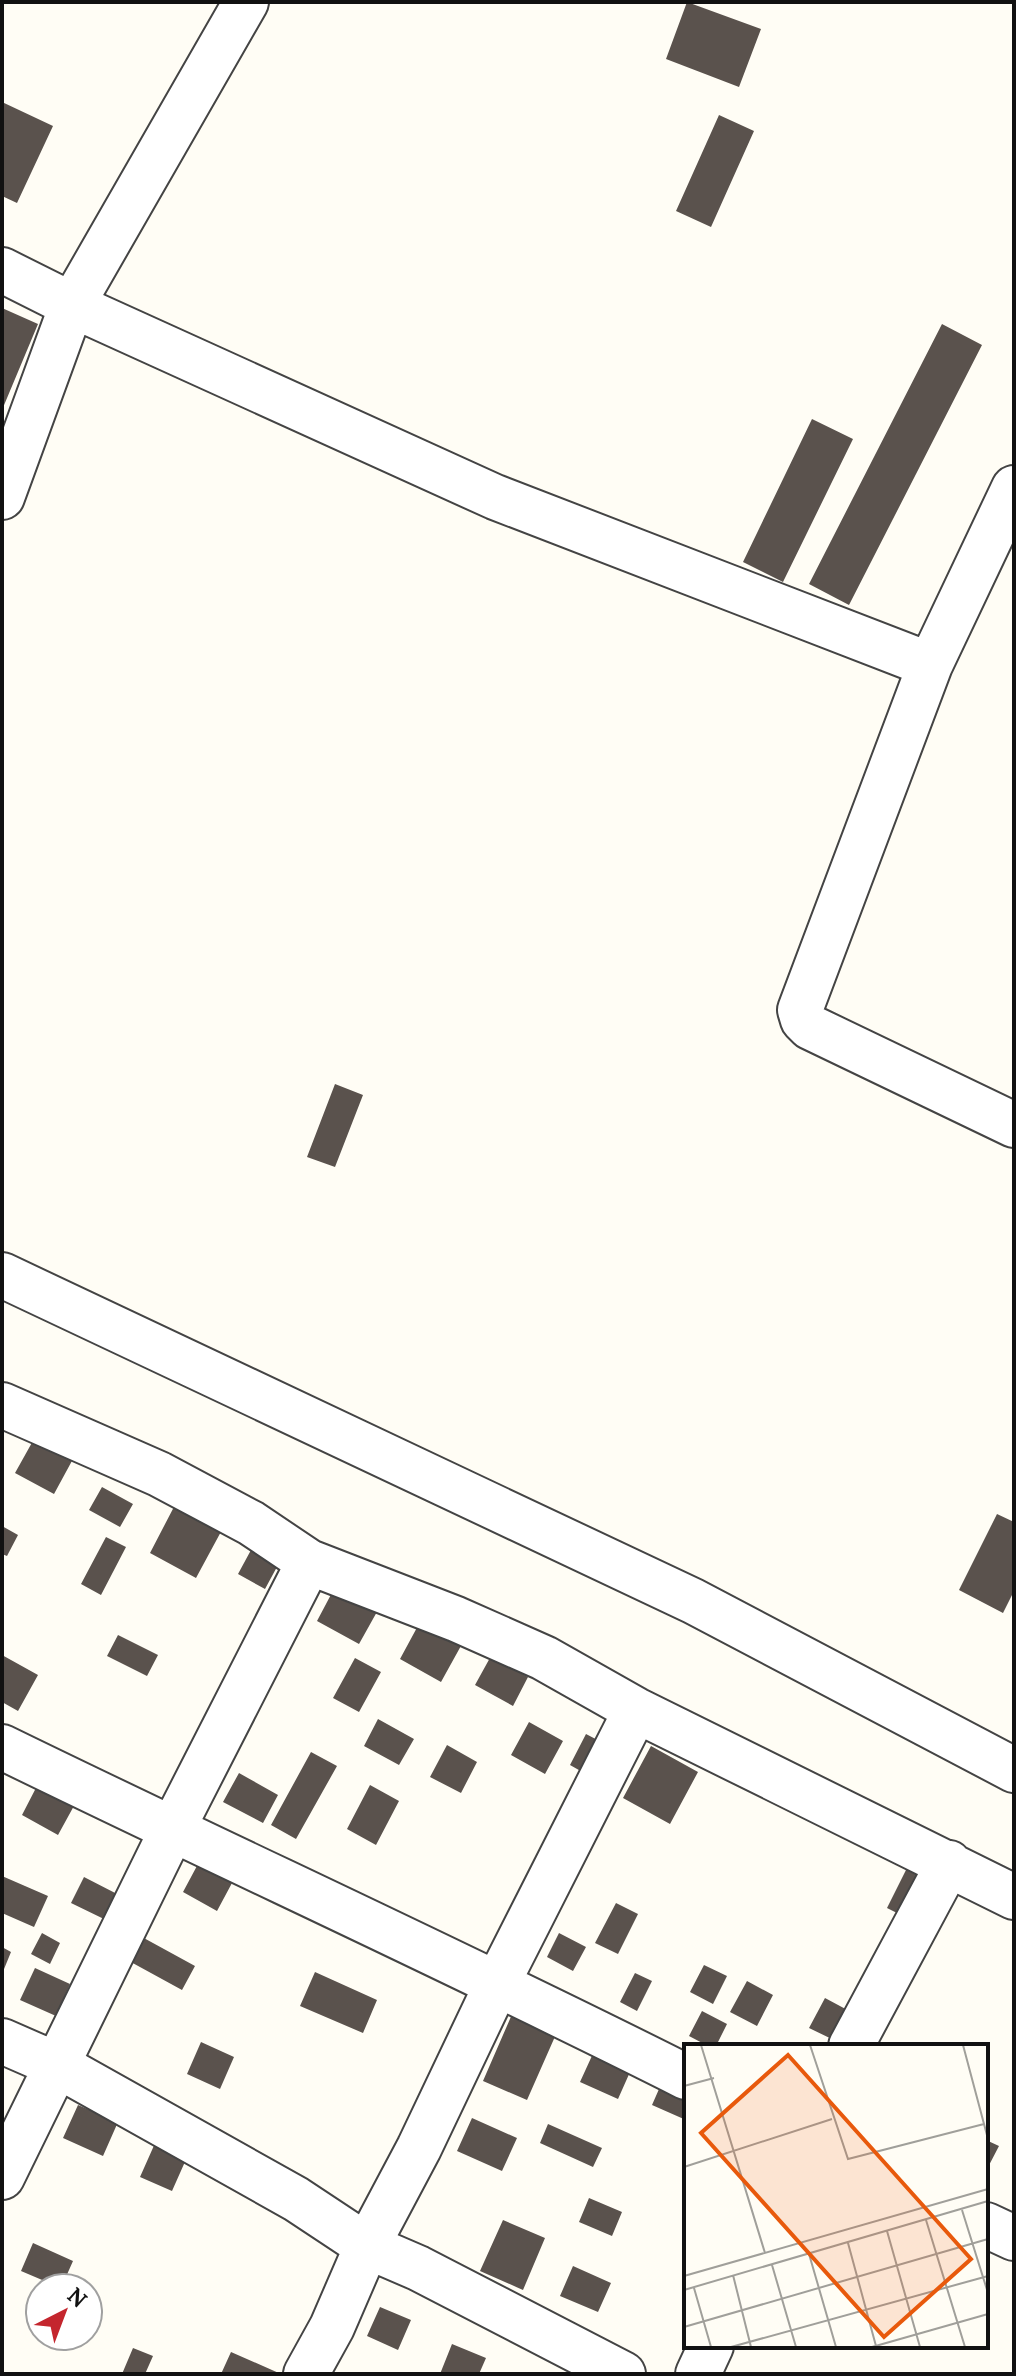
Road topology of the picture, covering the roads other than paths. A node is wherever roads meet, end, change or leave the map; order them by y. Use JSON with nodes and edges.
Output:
{"nodes":[{"id":1,"x":246,"y":2,"type":"edge"},
{"id":2,"x":2,"y":270,"type":"edge"},
{"id":3,"x":72,"y":305,"type":"junction"},
{"id":4,"x":1014,"y":488,"type":"edge"},
{"id":5,"x":2,"y":497,"type":"edge"},
{"id":6,"x":930,"y":665,"type":"junction"},
{"id":7,"x":1014,"y":1125,"type":"edge"},
{"id":8,"x":2,"y":1275,"type":"edge"},
{"id":9,"x":2,"y":1405,"type":"edge"},
{"id":10,"x":309,"y":1562,"type":"junction"},
{"id":11,"x":636,"y":1710,"type":"junction"},
{"id":12,"x":2,"y":1747,"type":"edge"},
{"id":13,"x":1014,"y":1770,"type":"edge"},
{"id":14,"x":172,"y":1830,"type":"junction"},
{"id":15,"x":949,"y":1863,"type":"junction"},
{"id":16,"x":1014,"y":1897,"type":"edge"},
{"id":17,"x":498,"y":1982,"type":"junction"},
{"id":18,"x":2,"y":2041,"type":"edge"},
{"id":19,"x":852,"y":2044,"type":"edge"},
{"id":20,"x":57,"y":2065,"type":"junction"},
{"id":21,"x":684,"y":2076,"type":"edge"},
{"id":22,"x":2,"y":2177,"type":"edge"},
{"id":23,"x":988,"y":2226,"type":"edge"},
{"id":24,"x":1014,"y":2238,"type":"edge"},
{"id":25,"x":367,"y":2246,"type":"junction"},
{"id":26,"x":710,"y":2348,"type":"edge"},
{"id":27,"x":306,"y":2374,"type":"edge"},
{"id":28,"x":623,"y":2374,"type":"edge"},
{"id":29,"x":698,"y":2374,"type":"edge"}],
"edges":[{"from":1,"to":3,"type":"street"},
{"from":2,"to":3,"type":"street"},
{"from":3,"to":5,"type":"street"},
{"from":3,"to":6,"type":"street"},
{"from":4,"to":6,"type":"street"},
{"from":6,"to":7,"type":"street"},
{"from":8,"to":13,"type":"street"},
{"from":9,"to":10,"type":"street"},
{"from":10,"to":11,"type":"street"},
{"from":10,"to":14,"type":"street"},
{"from":11,"to":15,"type":"street"},
{"from":11,"to":17,"type":"street"},
{"from":12,"to":14,"type":"street"},
{"from":14,"to":17,"type":"street"},
{"from":14,"to":20,"type":"street"},
{"from":15,"to":16,"type":"street"},
{"from":15,"to":19,"type":"street"},
{"from":17,"to":21,"type":"street"},
{"from":17,"to":25,"type":"street"},
{"from":18,"to":20,"type":"street"},
{"from":20,"to":22,"type":"street"},
{"from":20,"to":25,"type":"street"},
{"from":23,"to":24,"type":"street"},
{"from":25,"to":27,"type":"street"},
{"from":25,"to":28,"type":"street"},
{"from":26,"to":29,"type":"street"}]}
